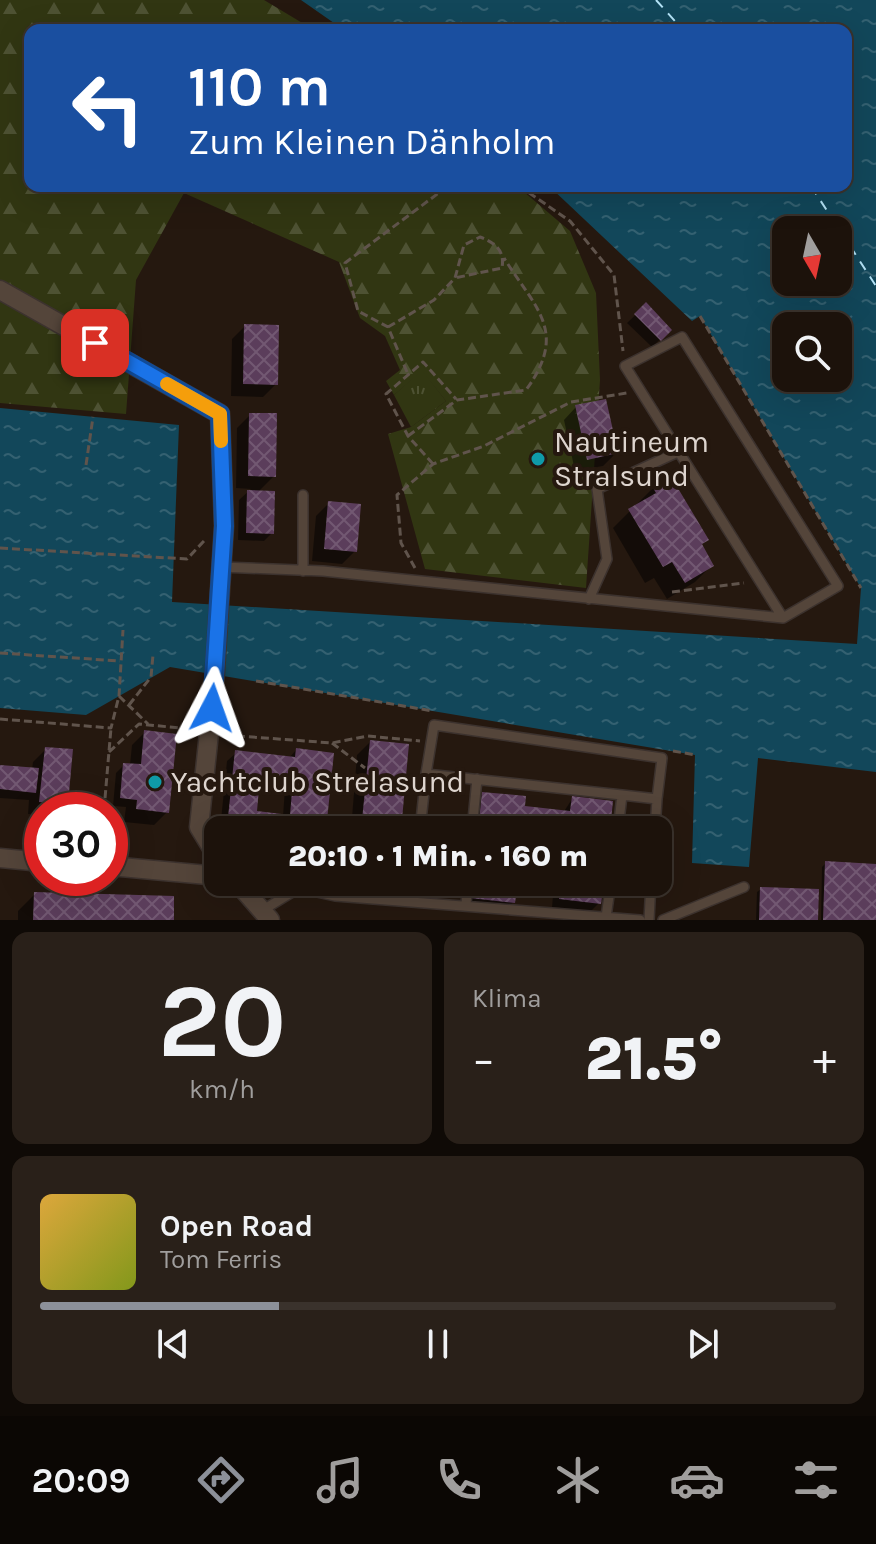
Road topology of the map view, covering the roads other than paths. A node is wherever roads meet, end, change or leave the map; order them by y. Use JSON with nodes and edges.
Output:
{"nodes":[{"id":1,"x":0,"y":290,"type":"edge"},
{"id":2,"x":678,"y":452,"type":"junction"},
{"id":3,"x":303,"y":495,"type":"dead end"},
{"id":4,"x":221,"y":567,"type":"junction"},
{"id":5,"x":303,"y":571,"type":"junction"},
{"id":6,"x":589,"y":599,"type":"junction"},
{"id":7,"x":783,"y":618,"type":"junction"},
{"id":8,"x":426,"y":774,"type":"junction"},
{"id":9,"x":477,"y":779,"type":"junction"},
{"id":10,"x":622,"y":795,"type":"junction"},
{"id":11,"x":657,"y":799,"type":"junction"},
{"id":12,"x":422,"y":816,"type":"edge"},
{"id":13,"x":473,"y":816,"type":"edge"},
{"id":14,"x":620,"y":816,"type":"edge"},
{"id":15,"x":656,"y":816,"type":"edge"},
{"id":16,"x":204,"y":835,"type":"edge"},
{"id":17,"x":0,"y":858,"type":"edge"},
{"id":18,"x":24,"y":860,"type":"edge"},
{"id":19,"x":128,"y":868,"type":"edge"},
{"id":20,"x":204,"y":875,"type":"edge"},
{"id":21,"x":744,"y":887,"type":"dead end"},
{"id":22,"x":249,"y":896,"type":"edge"},
{"id":23,"x":413,"y":896,"type":"edge"},
{"id":24,"x":467,"y":896,"type":"edge"},
{"id":25,"x":609,"y":896,"type":"edge"},
{"id":26,"x":650,"y":896,"type":"edge"},
{"id":27,"x":412,"y":901,"type":"junction"},
{"id":28,"x":466,"y":904,"type":"junction"},
{"id":29,"x":266,"y":915,"type":"edge"},
{"id":30,"x":606,"y":917,"type":"junction"},
{"id":31,"x":640,"y":920,"type":"edge"},
{"id":32,"x":649,"y":920,"type":"edge"},
{"id":33,"x":663,"y":920,"type":"edge"}],
"edges":[{"from":1,"to":4,"type":"street"},
{"from":2,"to":6,"type":"lane"},
{"from":2,"to":7,"type":"lane"},
{"from":2,"to":7,"type":"lane"},
{"from":3,"to":5,"type":"lane"},
{"from":4,"to":5,"type":"lane"},
{"from":4,"to":16,"type":"street"},
{"from":5,"to":6,"type":"lane"},
{"from":6,"to":7,"type":"lane"},
{"from":8,"to":9,"type":"lane"},
{"from":8,"to":11,"type":"lane"},
{"from":8,"to":12,"type":"lane"},
{"from":9,"to":10,"type":"lane"},
{"from":9,"to":13,"type":"lane"},
{"from":10,"to":11,"type":"lane"},
{"from":10,"to":14,"type":"lane"},
{"from":11,"to":15,"type":"lane"},
{"from":17,"to":18,"type":"street"},
{"from":19,"to":20,"type":"street"},
{"from":21,"to":33,"type":"lane"},
{"from":22,"to":29,"type":"street"},
{"from":23,"to":27,"type":"lane"},
{"from":24,"to":28,"type":"lane"},
{"from":25,"to":30,"type":"lane"},
{"from":26,"to":32,"type":"lane"},
{"from":27,"to":28,"type":"lane"},
{"from":27,"to":29,"type":"lane"},
{"from":28,"to":30,"type":"lane"},
{"from":30,"to":31,"type":"lane"}]}
